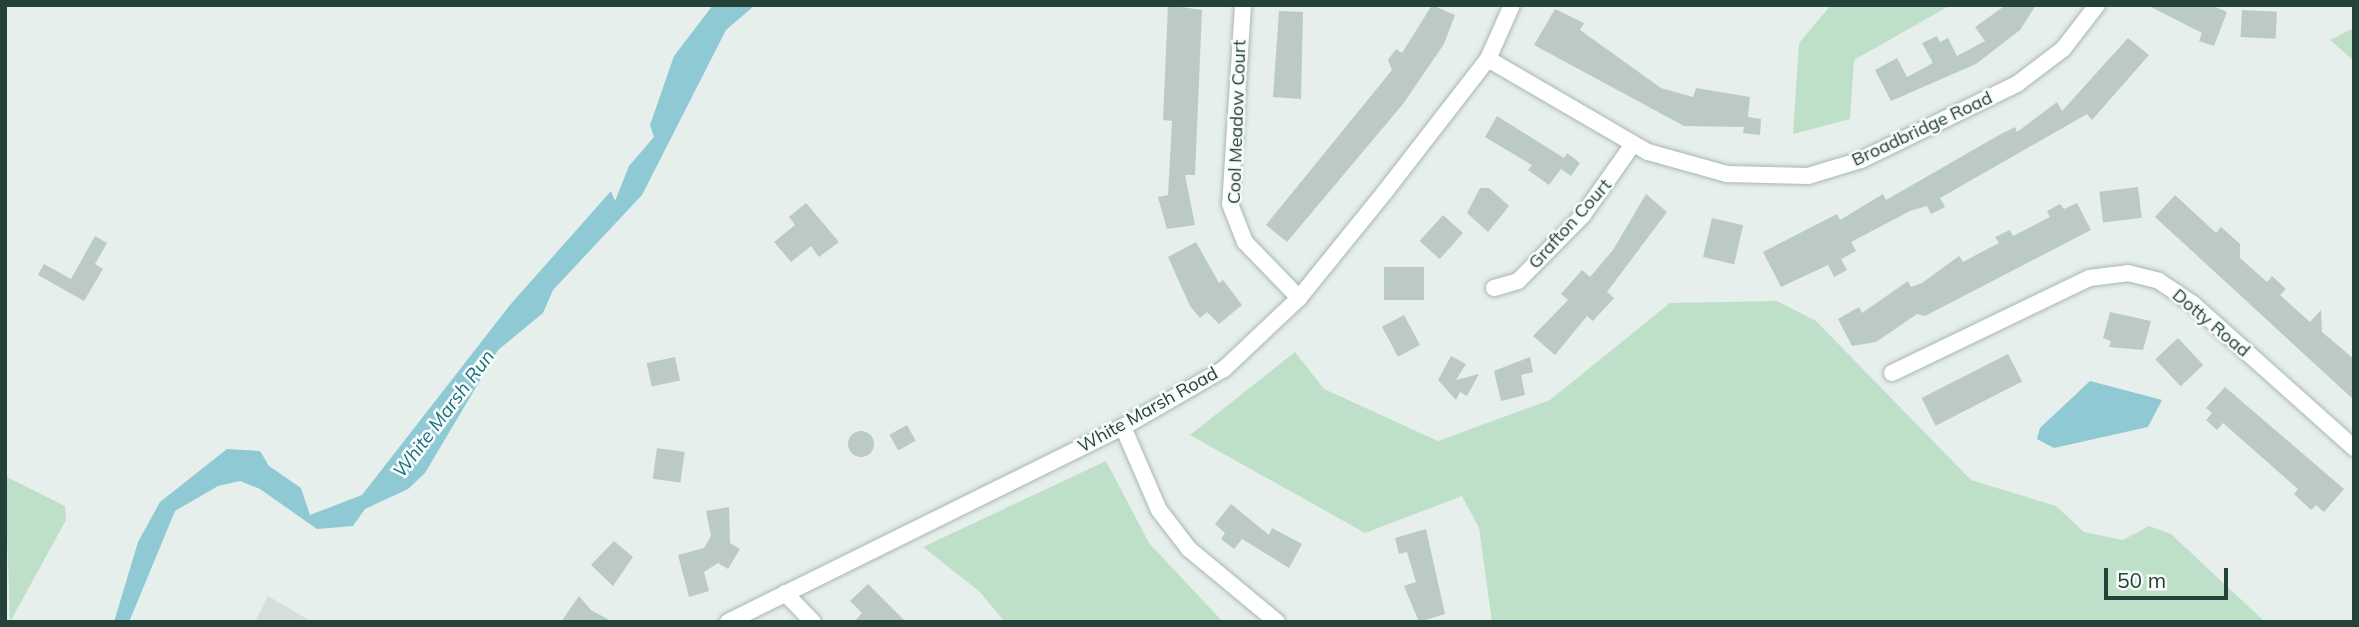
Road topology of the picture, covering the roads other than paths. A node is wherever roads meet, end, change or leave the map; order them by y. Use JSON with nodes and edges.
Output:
{"nodes":[{"id":1,"x":1243,"y":5,"type":"edge"},
{"id":2,"x":1512,"y":5,"type":"edge"},
{"id":3,"x":2097,"y":5,"type":"edge"},
{"id":4,"x":1488,"y":59,"type":"junction"},
{"id":5,"x":1633,"y":144,"type":"junction"},
{"id":6,"x":1494,"y":288,"type":"dead end"},
{"id":7,"x":1299,"y":298,"type":"junction"},
{"id":8,"x":1892,"y":373,"type":"dead end"},
{"id":9,"x":1123,"y":427,"type":"junction"},
{"id":10,"x":2354,"y":448,"type":"edge"},
{"id":11,"x":785,"y":593,"type":"junction"},
{"id":12,"x":728,"y":622,"type":"edge"},
{"id":13,"x":813,"y":622,"type":"edge"},
{"id":14,"x":1278,"y":622,"type":"edge"}],
"edges":[{"from":1,"to":7,"type":"street","name":"Cool Meadow Court"},
{"from":2,"to":4,"type":"street","name":"White Marsh Road"},
{"from":3,"to":5,"type":"street","name":"Broadbridge Road"},
{"from":4,"to":5,"type":"street","name":"Broadbridge Road"},
{"from":4,"to":7,"type":"street","name":"White Marsh Road"},
{"from":5,"to":6,"type":"street","name":"Grafton Court"},
{"from":7,"to":9,"type":"street","name":"White Marsh Road"},
{"from":8,"to":10,"type":"street","name":"Dotty Road"},
{"from":9,"to":11,"type":"street","name":"White Marsh Road"},
{"from":9,"to":14,"type":"street"},
{"from":11,"to":12,"type":"street","name":"White Marsh Road"},
{"from":11,"to":13,"type":"street"}]}
